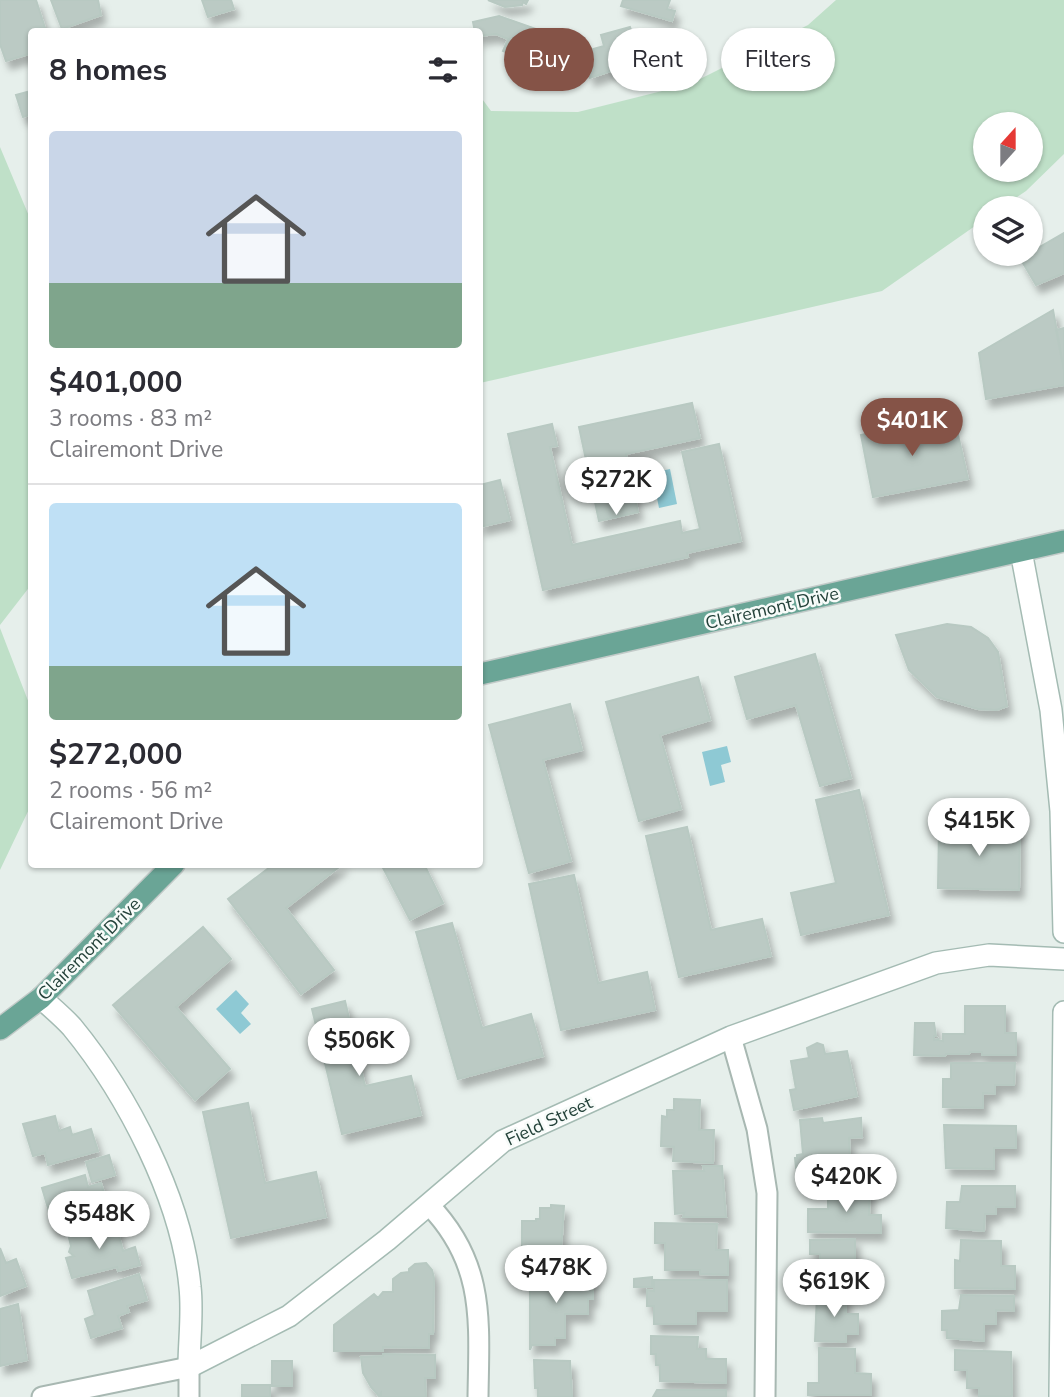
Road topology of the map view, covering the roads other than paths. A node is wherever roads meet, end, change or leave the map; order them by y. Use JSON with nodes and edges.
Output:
{"nodes":[{"id":1,"x":1064,"y":541,"type":"edge"},
{"id":2,"x":1021,"y":551,"type":"junction"},
{"id":3,"x":483,"y":673,"type":"edge"},
{"id":4,"x":170,"y":868,"type":"edge"},
{"id":5,"x":1064,"y":932,"type":"edge"},
{"id":6,"x":1064,"y":959,"type":"edge"},
{"id":7,"x":41,"y":998,"type":"junction"},
{"id":8,"x":1064,"y":1012,"type":"edge"},
{"id":9,"x":0,"y":1029,"type":"edge"},
{"id":10,"x":731,"y":1037,"type":"junction"},
{"id":11,"x":429,"y":1205,"type":"junction"},
{"id":12,"x":189,"y":1367,"type":"junction"},
{"id":13,"x":42,"y":1397,"type":"edge"},
{"id":14,"x":189,"y":1397,"type":"edge"},
{"id":15,"x":478,"y":1397,"type":"edge"},
{"id":16,"x":765,"y":1397,"type":"edge"},
{"id":17,"x":1060,"y":1397,"type":"edge"}],
"edges":[{"from":1,"to":2,"type":"main road","name":"Clairemont Drive"},
{"from":2,"to":3,"type":"main road","name":"Clairemont Drive"},
{"from":2,"to":5,"type":"street"},
{"from":4,"to":7,"type":"main road","name":"Clairemont Drive"},
{"from":6,"to":10,"type":"street","name":"Field Street"},
{"from":7,"to":9,"type":"main road","name":"Clairemont Drive"},
{"from":7,"to":12,"type":"street"},
{"from":8,"to":17,"type":"street"},
{"from":10,"to":11,"type":"street","name":"Field Street"},
{"from":10,"to":16,"type":"street"},
{"from":11,"to":12,"type":"street","name":"Field Street"},
{"from":11,"to":15,"type":"street"},
{"from":12,"to":13,"type":"street","name":"Field Street"},
{"from":12,"to":14,"type":"street"}]}
